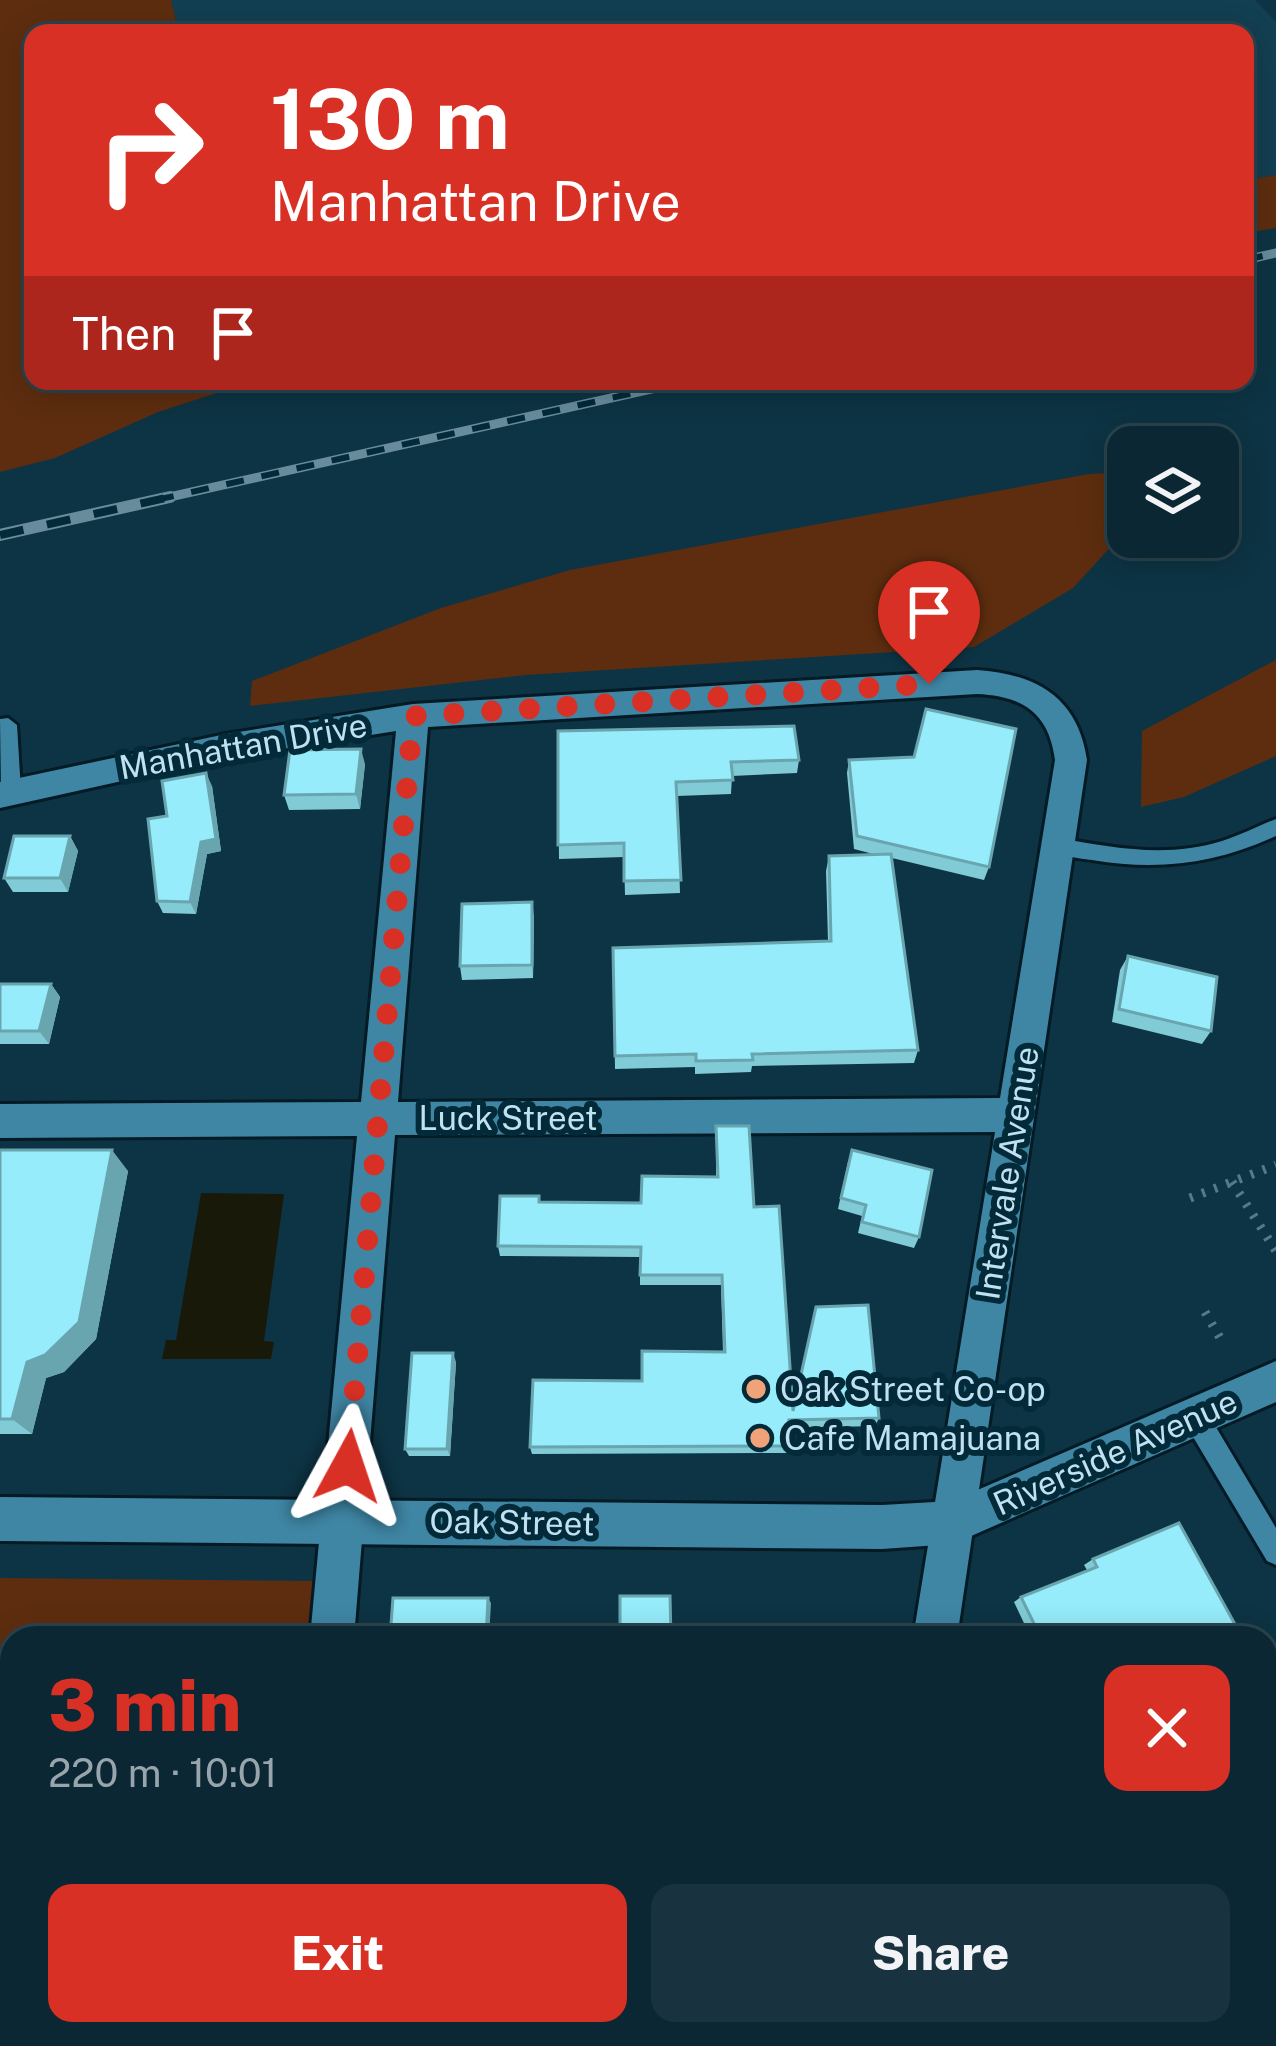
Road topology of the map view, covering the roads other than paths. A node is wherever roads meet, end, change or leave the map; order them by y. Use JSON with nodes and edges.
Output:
{"nodes":[{"id":1,"x":1056,"y":710,"type":"joint"},
{"id":2,"x":413,"y":716,"type":"junction"},
{"id":3,"x":0,"y":726,"type":"edge"},
{"id":4,"x":6,"y":793,"type":"edge"},
{"id":5,"x":1276,"y":827,"type":"edge"},
{"id":6,"x":1059,"y":846,"type":"junction"},
{"id":7,"x":1016,"y":1115,"type":"junction"},
{"id":8,"x":380,"y":1119,"type":"junction"},
{"id":9,"x":0,"y":1121,"type":"edge"},
{"id":10,"x":1276,"y":1381,"type":"edge"},
{"id":11,"x":1195,"y":1416,"type":"junction"},
{"id":12,"x":0,"y":1519,"type":"edge"},
{"id":13,"x":342,"y":1520,"type":"junction"},
{"id":14,"x":952,"y":1522,"type":"junction"},
{"id":15,"x":1276,"y":1552,"type":"edge"},
{"id":16,"x":333,"y":1626,"type":"edge"},
{"id":17,"x":937,"y":1626,"type":"edge"}],
"edges":[{"from":1,"to":2,"type":"street","name":"Manhattan Drive"},
{"from":1,"to":6,"type":"street","name":"Intervale Avenue"},
{"from":2,"to":4,"type":"street","name":"Manhattan Drive"},
{"from":2,"to":8,"type":"street"},
{"from":3,"to":4,"type":"lane"},
{"from":5,"to":6,"type":"lane"},
{"from":6,"to":7,"type":"street","name":"Intervale Avenue"},
{"from":7,"to":8,"type":"street","name":"Luck Street"},
{"from":7,"to":14,"type":"street","name":"Intervale Avenue"},
{"from":8,"to":9,"type":"street","name":"Luck Street"},
{"from":8,"to":13,"type":"street"},
{"from":10,"to":11,"type":"street","name":"Riverside Avenue"},
{"from":11,"to":14,"type":"street","name":"Riverside Avenue"},
{"from":11,"to":15,"type":"lane"},
{"from":12,"to":13,"type":"street","name":"Oak Street"},
{"from":13,"to":14,"type":"street","name":"Oak Street"},
{"from":13,"to":16,"type":"street"},
{"from":14,"to":17,"type":"street","name":"Intervale Avenue"}]}
